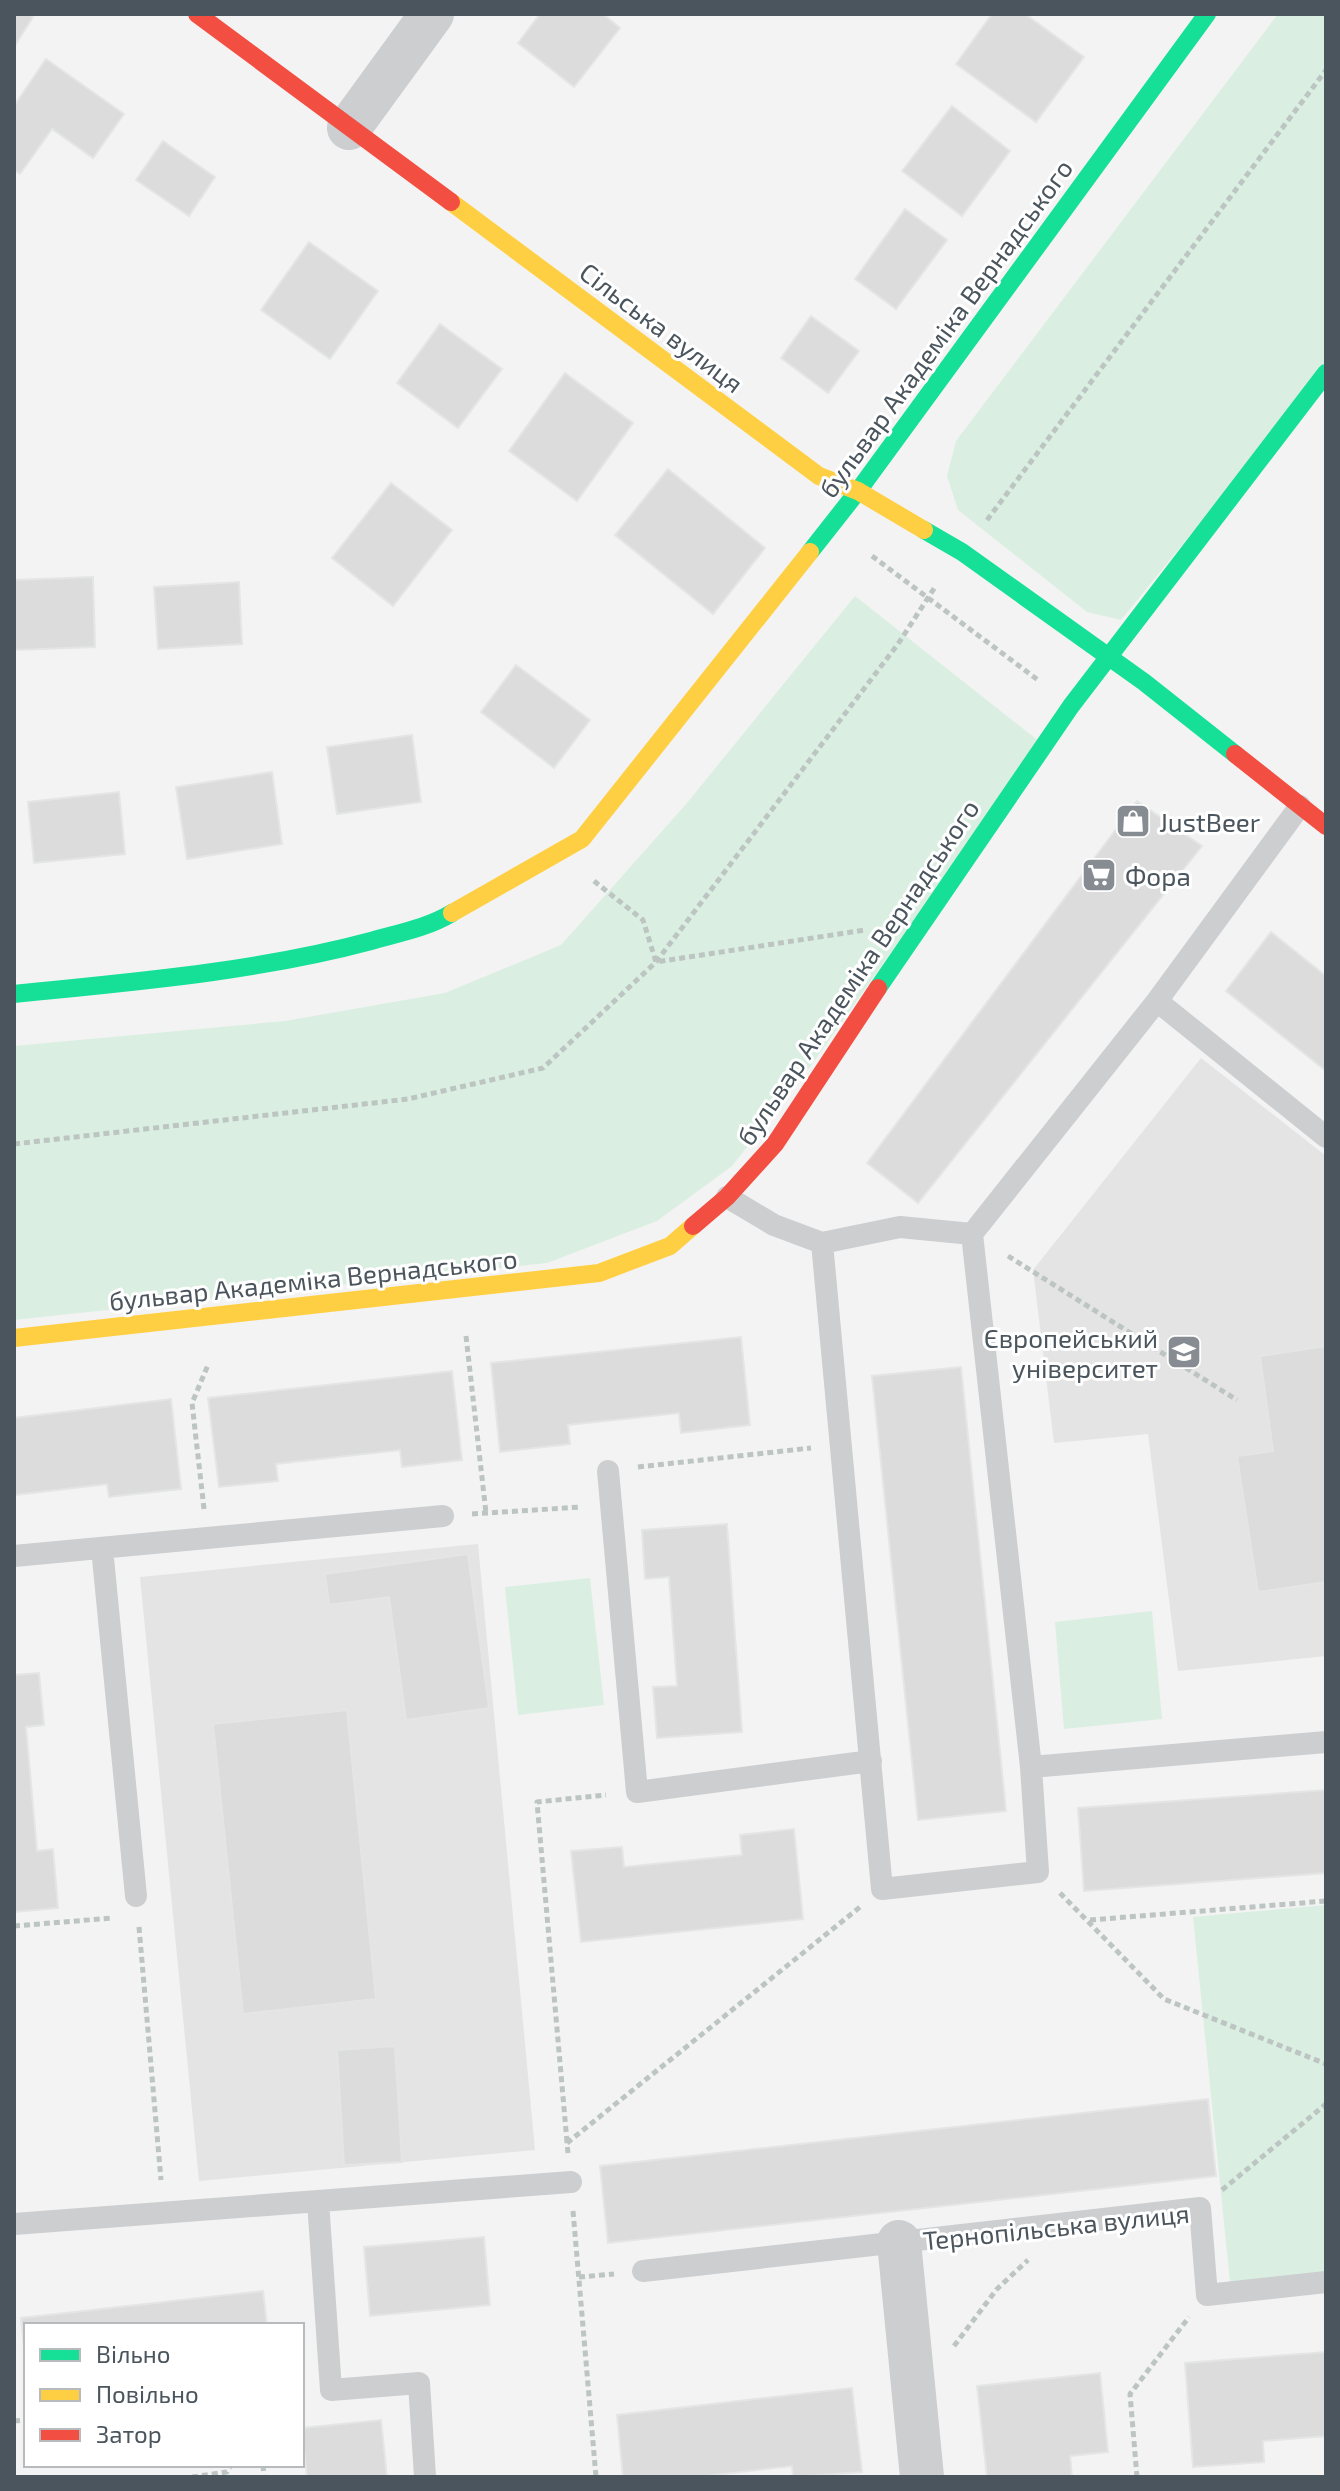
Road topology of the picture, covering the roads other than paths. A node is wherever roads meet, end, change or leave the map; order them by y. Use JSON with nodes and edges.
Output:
{"nodes":[{"id":1,"x":197,"y":14,"type":"edge"},
{"id":2,"x":432,"y":14,"type":"edge"},
{"id":3,"x":1207,"y":14,"type":"edge"},
{"id":4,"x":349,"y":128,"type":"junction"},
{"id":5,"x":1326,"y":373,"type":"edge"},
{"id":6,"x":1306,"y":400,"type":"junction"},
{"id":7,"x":1326,"y":415,"type":"edge"},
{"id":8,"x":858,"y":491,"type":"junction"},
{"id":9,"x":1109,"y":659,"type":"junction"},
{"id":10,"x":1300,"y":806,"type":"junction"},
{"id":11,"x":1326,"y":826,"type":"edge"},
{"id":12,"x":14,"y":994,"type":"edge"},
{"id":13,"x":1157,"y":1001,"type":"junction"},
{"id":14,"x":1326,"y":1137,"type":"edge"},
{"id":15,"x":727,"y":1197,"type":"junction"},
{"id":16,"x":972,"y":1234,"type":"junction"},
{"id":17,"x":822,"y":1243,"type":"junction"},
{"id":18,"x":14,"y":1338,"type":"edge"},
{"id":19,"x":608,"y":1471,"type":"road end"},
{"id":20,"x":443,"y":1516,"type":"road end"},
{"id":21,"x":102,"y":1548,"type":"junction"},
{"id":22,"x":14,"y":1556,"type":"edge"},
{"id":23,"x":1326,"y":1742,"type":"edge"},
{"id":24,"x":871,"y":1761,"type":"junction"},
{"id":25,"x":1031,"y":1767,"type":"junction"},
{"id":26,"x":137,"y":1906,"type":"road end"},
{"id":27,"x":571,"y":2182,"type":"road end"},
{"id":28,"x":318,"y":2201,"type":"junction"},
{"id":29,"x":14,"y":2224,"type":"edge"},
{"id":30,"x":899,"y":2242,"type":"junction"},
{"id":31,"x":643,"y":2271,"type":"dead end"},
{"id":32,"x":1326,"y":2282,"type":"edge"},
{"id":33,"x":425,"y":2477,"type":"edge"},
{"id":34,"x":922,"y":2477,"type":"edge"}],
"edges":[{"from":1,"to":4,"type":"main road","name":"Сільська вулиця"},
{"from":2,"to":4,"type":"street"},
{"from":3,"to":8,"type":"main road","name":"бульвар Академіка Вернадського"},
{"from":4,"to":8,"type":"main road","name":"Сільська вулиця"},
{"from":5,"to":6,"type":"main road","name":"бульвар Академіка Вернадського"},
{"from":6,"to":7,"type":"lane"},
{"from":6,"to":9,"type":"main road","name":"бульвар Академіка Вернадського"},
{"from":8,"to":9,"type":"main road","name":"Сільська вулиця"},
{"from":8,"to":12,"type":"main road","name":"бульвар Академіка Вернадського"},
{"from":9,"to":10,"type":"main road","name":"Сільська вулиця"},
{"from":9,"to":15,"type":"main road","name":"бульвар Академіка Вернадського"},
{"from":10,"to":11,"type":"main road","name":"Сільська вулиця"},
{"from":10,"to":13,"type":"lane"},
{"from":13,"to":14,"type":"lane"},
{"from":13,"to":16,"type":"lane"},
{"from":15,"to":17,"type":"lane"},
{"from":15,"to":18,"type":"main road","name":"бульвар Академіка Вернадського"},
{"from":16,"to":17,"type":"lane"},
{"from":16,"to":25,"type":"lane"},
{"from":17,"to":24,"type":"lane"},
{"from":19,"to":24,"type":"lane"},
{"from":20,"to":21,"type":"lane"},
{"from":21,"to":22,"type":"lane"},
{"from":21,"to":26,"type":"lane"},
{"from":23,"to":25,"type":"lane"},
{"from":24,"to":25,"type":"lane"},
{"from":27,"to":28,"type":"lane"},
{"from":28,"to":29,"type":"lane"},
{"from":28,"to":33,"type":"lane"},
{"from":30,"to":31,"type":"lane","name":"Тернопільська вулиця"},
{"from":30,"to":32,"type":"lane","name":"Тернопільська вулиця"},
{"from":30,"to":34,"type":"street"}]}
